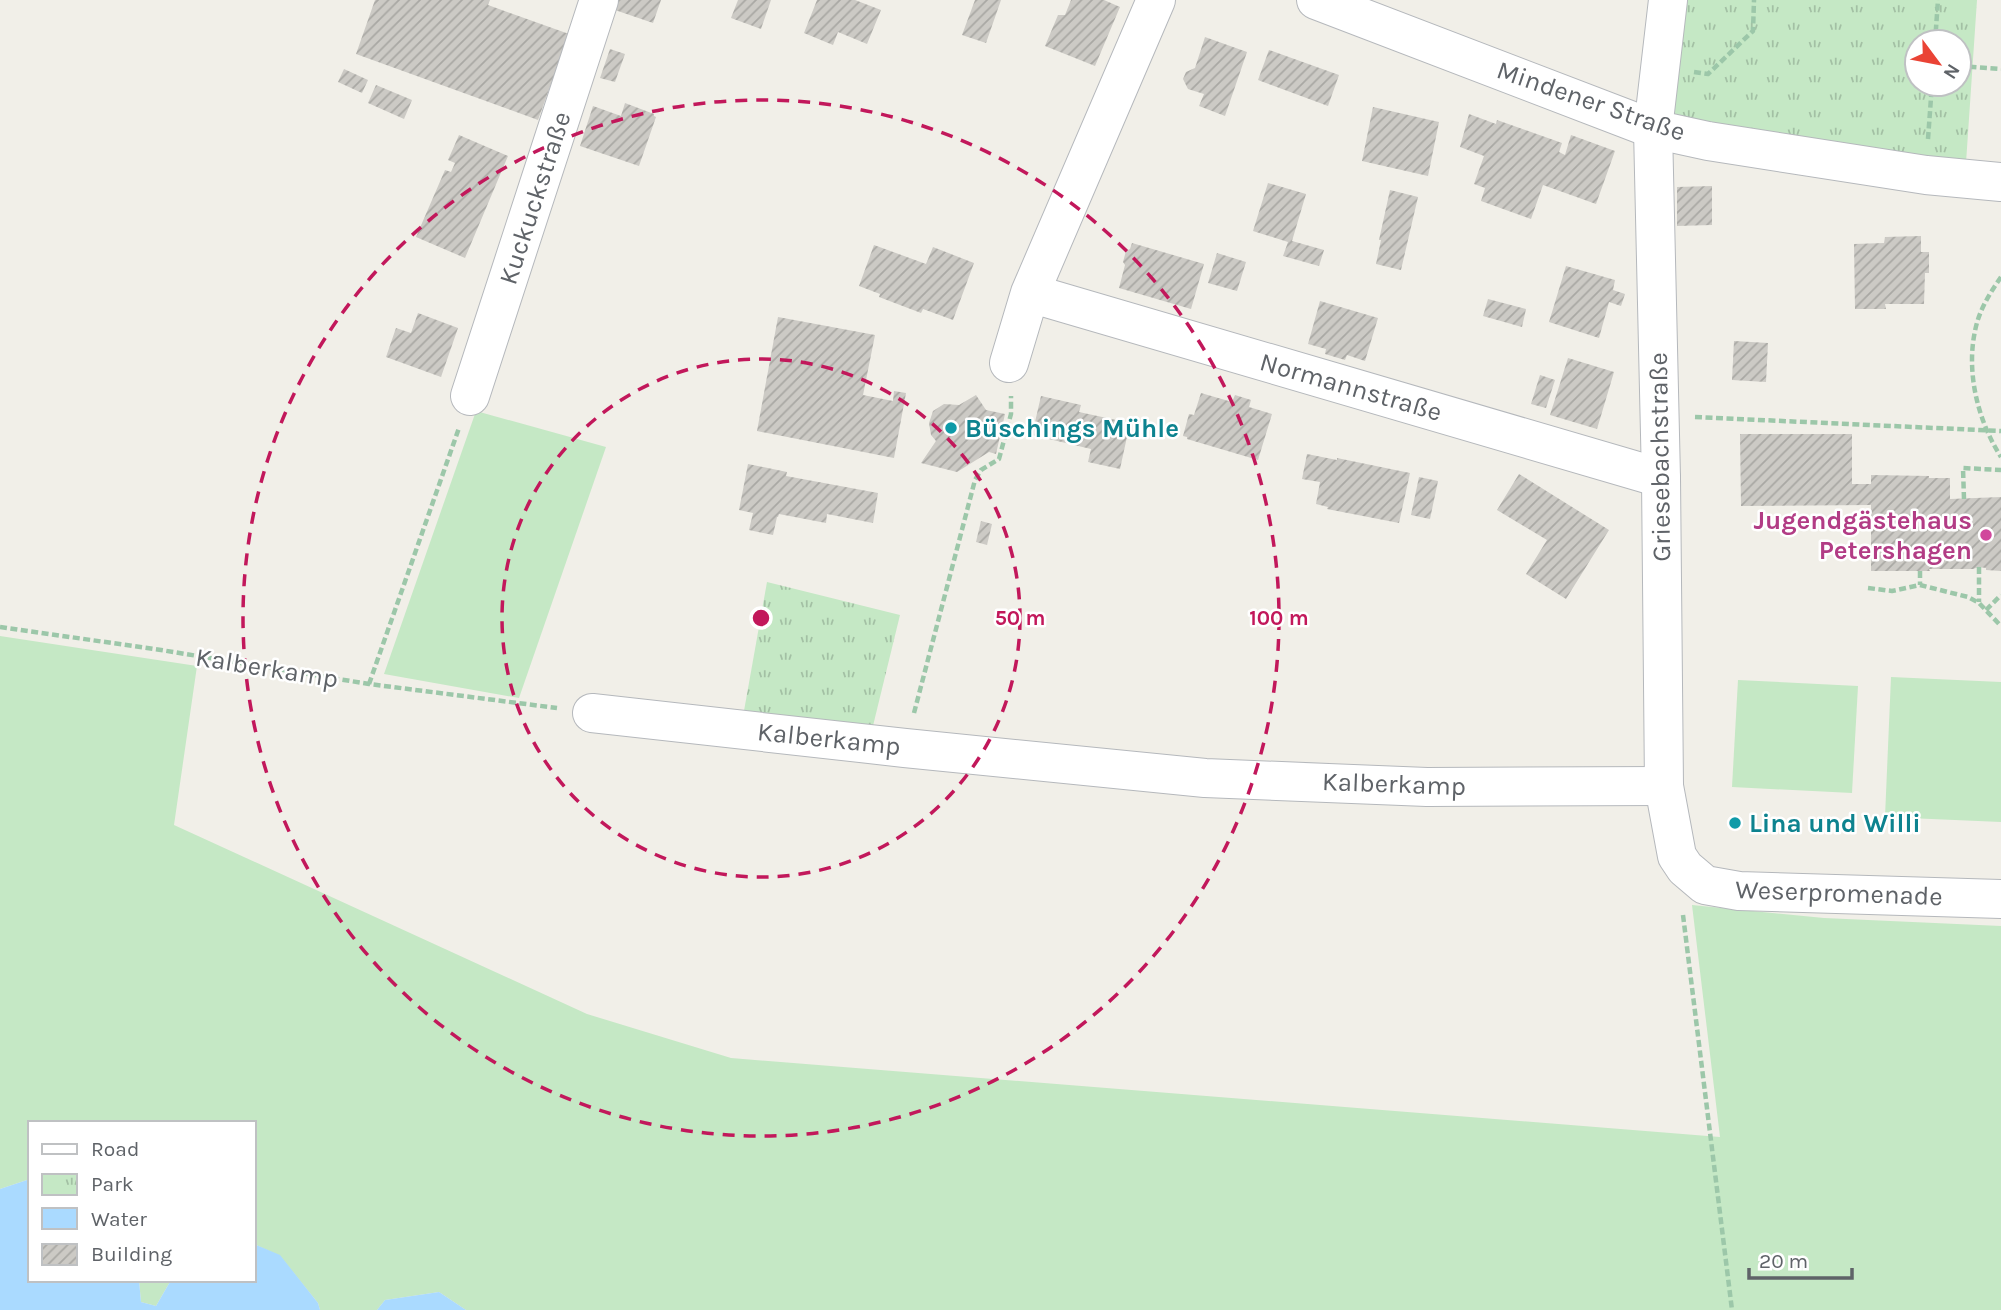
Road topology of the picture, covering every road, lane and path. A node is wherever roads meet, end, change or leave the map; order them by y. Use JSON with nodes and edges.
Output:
{"nodes":[{"id":1,"x":599,"y":0,"type":"edge"},
{"id":2,"x":1156,"y":0,"type":"edge"},
{"id":3,"x":1316,"y":0,"type":"edge"},
{"id":4,"x":1668,"y":0,"type":"edge"},
{"id":5,"x":1754,"y":0,"type":"edge"},
{"id":6,"x":1938,"y":0,"type":"edge"},
{"id":7,"x":1936,"y":28,"type":"edge"},
{"id":8,"x":1660,"y":65,"type":"junction"},
{"id":9,"x":1973,"y":67,"type":"edge"},
{"id":10,"x":2001,"y":69,"type":"edge"},
{"id":11,"x":1931,"y":98,"type":"edge"},
{"id":12,"x":1653,"y":129,"type":"junction"},
{"id":13,"x":1926,"y":175,"type":"junction"},
{"id":14,"x":2001,"y":182,"type":"edge"},
{"id":15,"x":2001,"y":276,"type":"edge"},
{"id":16,"x":1040,"y":296,"type":"dead end"},
{"id":17,"x":1009,"y":363,"type":"joint"},
{"id":18,"x":470,"y":396,"type":"joint"},
{"id":19,"x":1659,"y":415,"type":"junction"},
{"id":20,"x":1987,"y":431,"type":"junction"},
{"id":21,"x":2001,"y":431,"type":"edge"},
{"id":22,"x":2001,"y":457,"type":"edge"},
{"id":23,"x":2001,"y":470,"type":"edge"},
{"id":24,"x":1661,"y":478,"type":"junction"},
{"id":25,"x":1964,"y":499,"type":"dead end"},
{"id":26,"x":1979,"y":567,"type":"dead end"},
{"id":27,"x":1920,"y":571,"type":"dead end"},
{"id":28,"x":1920,"y":585,"type":"junction"},
{"id":29,"x":1868,"y":588,"type":"dead end"},
{"id":30,"x":2001,"y":595,"type":"edge"},
{"id":31,"x":1979,"y":603,"type":"junction"},
{"id":32,"x":1986,"y":610,"type":"junction"},
{"id":33,"x":2001,"y":626,"type":"edge"},
{"id":34,"x":0,"y":627,"type":"edge"},
{"id":35,"x":369,"y":684,"type":"junction"},
{"id":36,"x":592,"y":713,"type":"joint"},
{"id":37,"x":905,"y":748,"type":"junction"},
{"id":38,"x":1664,"y":786,"type":"junction"},
{"id":39,"x":1685,"y":868,"type":"junction"},
{"id":40,"x":2001,"y":899,"type":"edge"},
{"id":41,"x":1732,"y":1310,"type":"edge"}],
"edges":[{"from":1,"to":18,"type":"street","name":"Kuckuckstraße"},
{"from":2,"to":17,"type":"street"},
{"from":3,"to":12,"type":"street","name":"Mindener Straße"},
{"from":4,"to":8,"type":"street","name":"Griesebachstraße"},
{"from":5,"to":8,"type":"path"},
{"from":6,"to":7,"type":"path"},
{"from":8,"to":12,"type":"street","name":"Griesebachstraße"},
{"from":9,"to":10,"type":"path"},
{"from":11,"to":13,"type":"path"},
{"from":12,"to":13,"type":"street","name":"Mindener Straße"},
{"from":12,"to":19,"type":"street","name":"Griesebachstraße"},
{"from":13,"to":14,"type":"street","name":"Mindener Straße"},
{"from":15,"to":20,"type":"path"},
{"from":16,"to":24,"type":"street","name":"Normannstraße"},
{"from":17,"to":37,"type":"path"},
{"from":18,"to":35,"type":"path"},
{"from":19,"to":20,"type":"path"},
{"from":19,"to":24,"type":"street","name":"Griesebachstraße"},
{"from":20,"to":21,"type":"path"},
{"from":20,"to":22,"type":"path"},
{"from":23,"to":25,"type":"path"},
{"from":24,"to":38,"type":"street","name":"Griesebachstraße"},
{"from":26,"to":31,"type":"path"},
{"from":27,"to":28,"type":"path"},
{"from":28,"to":29,"type":"path"},
{"from":28,"to":31,"type":"path"},
{"from":30,"to":32,"type":"path"},
{"from":31,"to":32,"type":"path"},
{"from":32,"to":33,"type":"path"},
{"from":34,"to":35,"type":"path","name":"Kalberkamp"},
{"from":35,"to":36,"type":"path","name":"Kalberkamp"},
{"from":36,"to":37,"type":"street","name":"Kalberkamp"},
{"from":37,"to":38,"type":"street","name":"Kalberkamp"},
{"from":38,"to":39,"type":"street"},
{"from":39,"to":40,"type":"street","name":"Weserpromenade"},
{"from":39,"to":41,"type":"path"}]}
